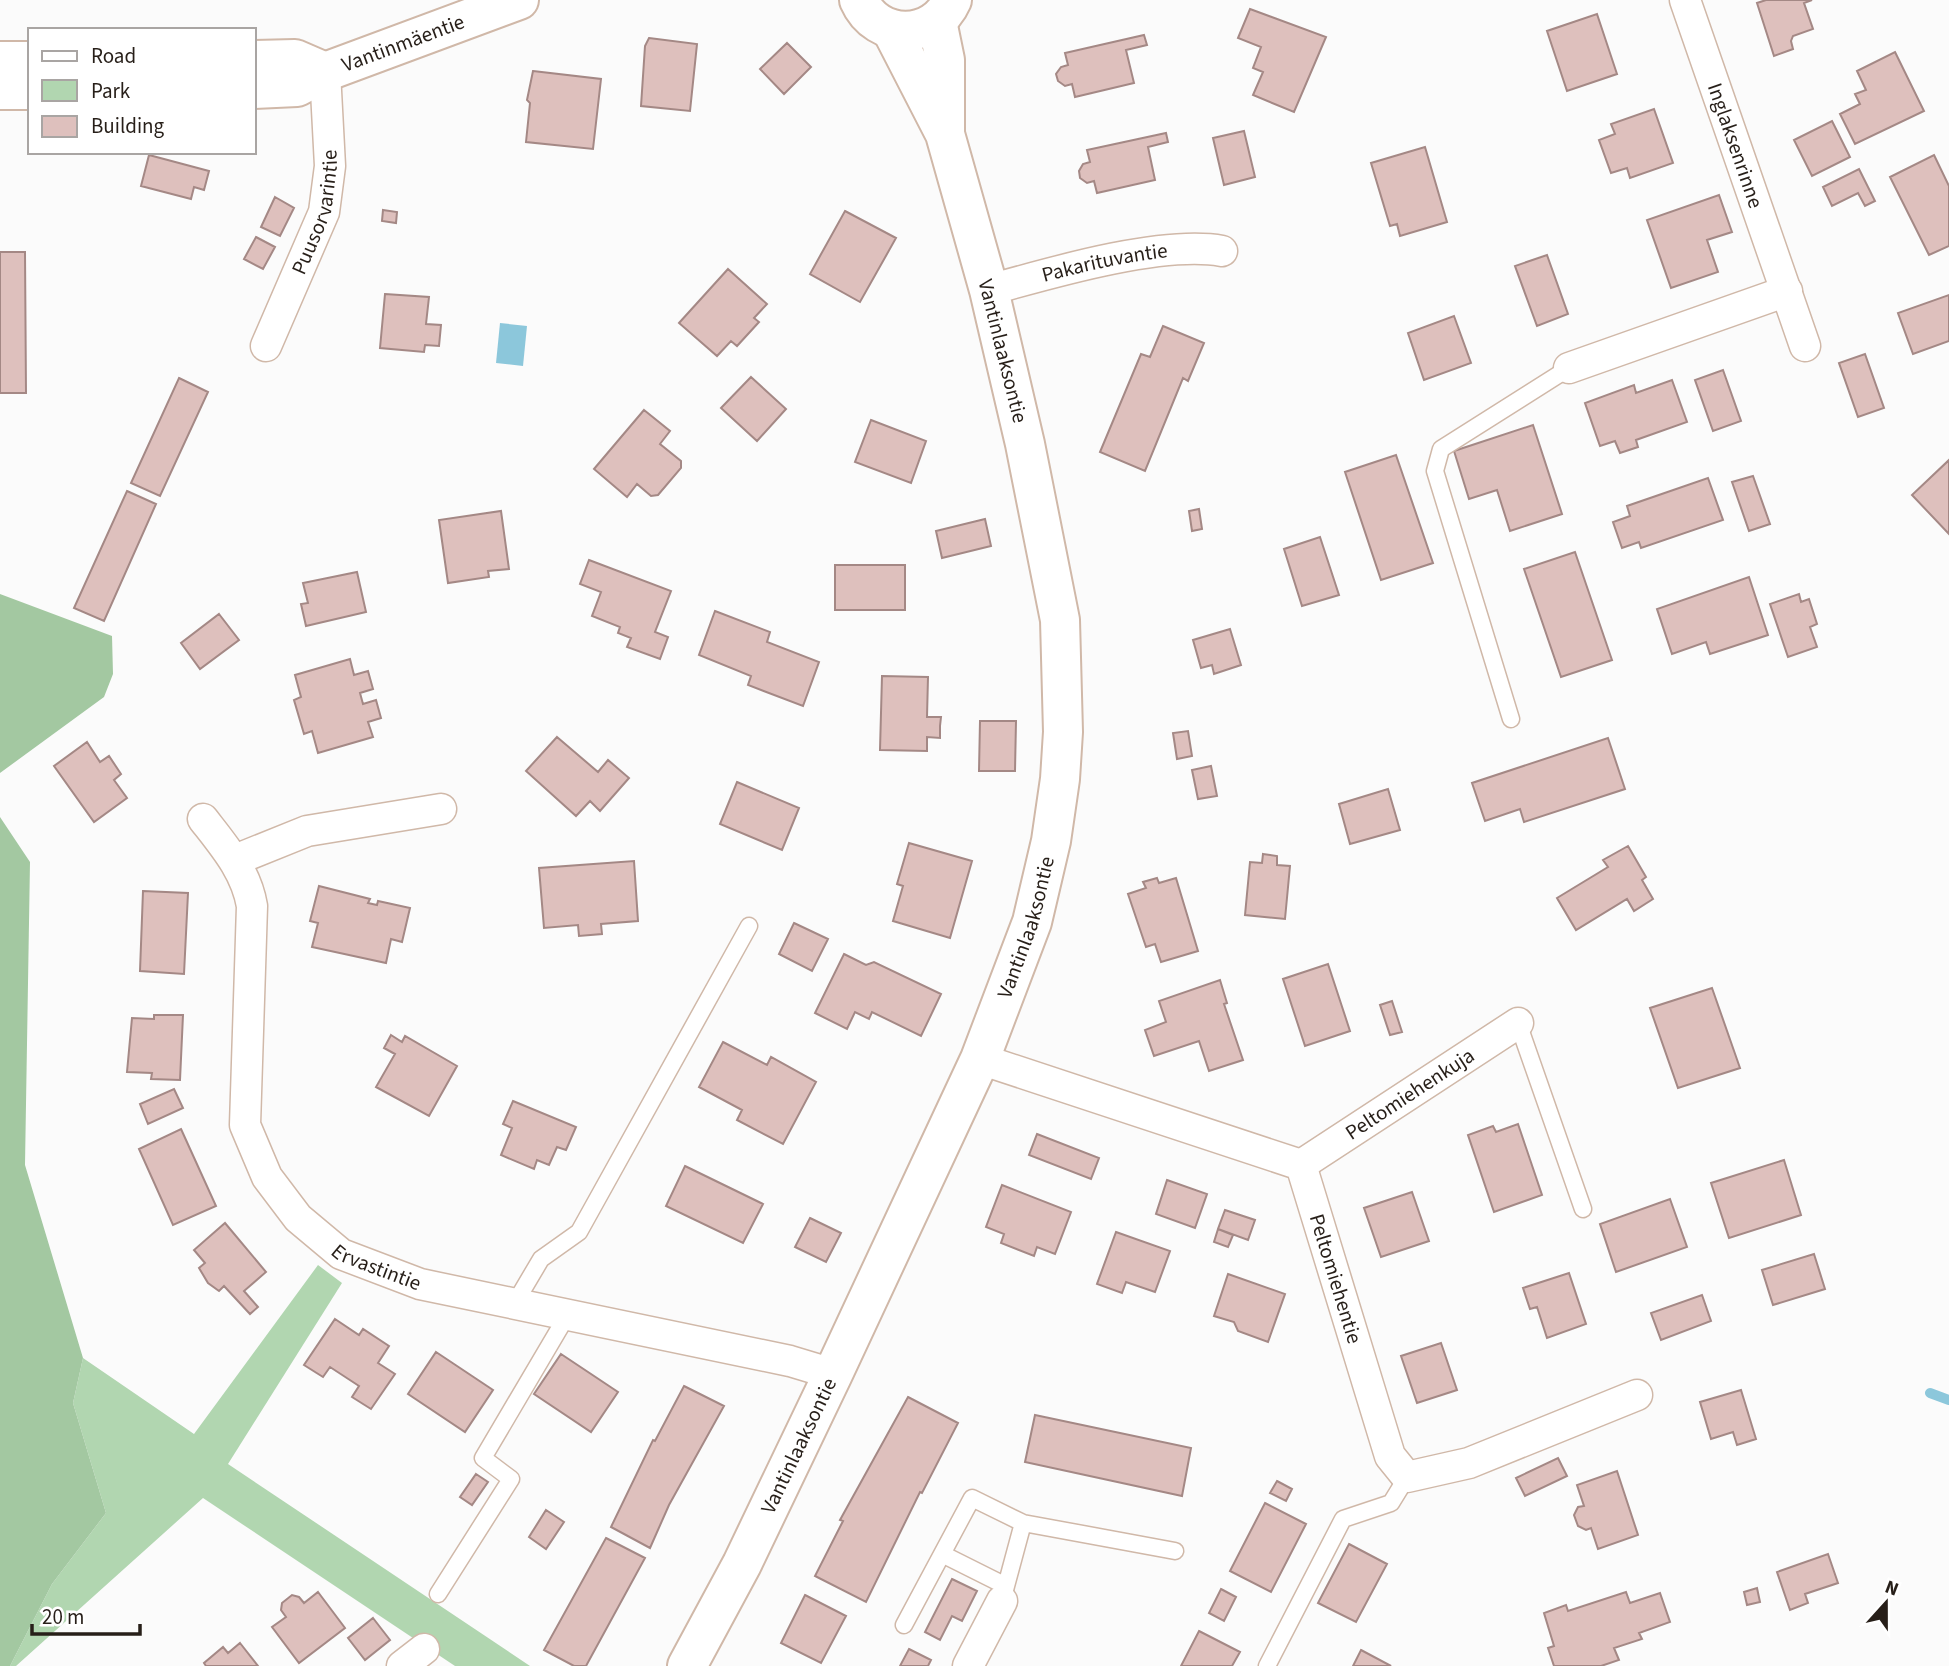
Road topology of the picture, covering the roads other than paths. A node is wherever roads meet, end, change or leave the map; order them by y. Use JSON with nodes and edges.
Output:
{"nodes":[{"id":1,"x":519,"y":0,"type":"edge"},
{"id":2,"x":859,"y":0,"type":"edge"},
{"id":3,"x":1685,"y":0,"type":"edge"},
{"id":4,"x":944,"y":10,"type":"edge"},
{"id":5,"x":891,"y":29,"type":"junction"},
{"id":6,"x":256,"y":60,"type":"edge"},
{"id":7,"x":0,"y":61,"type":"edge"},
{"id":8,"x":28,"y":61,"type":"edge"},
{"id":9,"x":326,"y":72,"type":"junction"},
{"id":10,"x":256,"y":89,"type":"edge"},
{"id":11,"x":0,"y":90,"type":"edge"},
{"id":12,"x":28,"y":90,"type":"edge"},
{"id":13,"x":945,"y":134,"type":"junction"},
{"id":14,"x":1222,"y":251,"type":"dead end"},
{"id":15,"x":989,"y":290,"type":"junction"},
{"id":16,"x":1787,"y":291,"type":"junction"},
{"id":17,"x":266,"y":346,"type":"dead end"},
{"id":18,"x":1805,"y":346,"type":"dead end"},
{"id":19,"x":1569,"y":368,"type":"joint"},
{"id":20,"x":1511,"y":719,"type":"dead end"},
{"id":21,"x":441,"y":809,"type":"dead end"},
{"id":22,"x":203,"y":819,"type":"dead end"},
{"id":23,"x":235,"y":860,"type":"junction"},
{"id":24,"x":749,"y":926,"type":"dead end"},
{"id":25,"x":1518,"y":1023,"type":"joint"},
{"id":26,"x":980,"y":1059,"type":"junction"},
{"id":27,"x":1301,"y":1165,"type":"junction"},
{"id":28,"x":1583,"y":1209,"type":"dead end"},
{"id":29,"x":515,"y":1303,"type":"junction"},
{"id":30,"x":568,"y":1314,"type":"junction"},
{"id":31,"x":833,"y":1374,"type":"junction"},
{"id":32,"x":1637,"y":1395,"type":"dead end"},
{"id":33,"x":1407,"y":1477,"type":"junction"},
{"id":34,"x":1023,"y":1523,"type":"junction"},
{"id":35,"x":1175,"y":1551,"type":"dead end"},
{"id":36,"x":942,"y":1554,"type":"junction"},
{"id":37,"x":438,"y":1594,"type":"dead end"},
{"id":38,"x":1004,"y":1594,"type":"junction"},
{"id":39,"x":904,"y":1625,"type":"dead end"},
{"id":40,"x":687,"y":1666,"type":"edge"},
{"id":41,"x":968,"y":1666,"type":"edge"},
{"id":42,"x":1268,"y":1666,"type":"edge"}],
"edges":[{"from":1,"to":9,"type":"street","name":"Vantinmäentie"},
{"from":2,"to":5,"type":"street"},
{"from":3,"to":16,"type":"street","name":"Inglaksenrinne"},
{"from":4,"to":5,"type":"street"},
{"from":4,"to":13,"type":"street","name":"Vantinlaaksontie"},
{"from":5,"to":13,"type":"street","name":"Vantinlaaksontie"},
{"from":6,"to":9,"type":"street","name":"Vantinmäentie"},
{"from":7,"to":8,"type":"street"},
{"from":9,"to":10,"type":"street","name":"Vantinmäentie"},
{"from":9,"to":17,"type":"street","name":"Puusorvarintie"},
{"from":11,"to":12,"type":"street"},
{"from":13,"to":15,"type":"street","name":"Vantinlaaksontie"},
{"from":14,"to":15,"type":"street","name":"Pakarituvantie"},
{"from":15,"to":26,"type":"street","name":"Vantinlaaksontie"},
{"from":16,"to":18,"type":"street","name":"Inglaksenrinne"},
{"from":16,"to":19,"type":"street"},
{"from":19,"to":20,"type":"lane"},
{"from":21,"to":23,"type":"street"},
{"from":22,"to":23,"type":"street","name":"Ervastintie"},
{"from":23,"to":29,"type":"street","name":"Ervastintie"},
{"from":24,"to":29,"type":"lane"},
{"from":25,"to":27,"type":"street","name":"Peltomiehenkuja"},
{"from":25,"to":28,"type":"lane"},
{"from":26,"to":27,"type":"street"},
{"from":26,"to":31,"type":"street","name":"Vantinlaaksontie"},
{"from":27,"to":33,"type":"street","name":"Peltomiehentie"},
{"from":29,"to":30,"type":"street","name":"Ervastintie"},
{"from":30,"to":31,"type":"street","name":"Ervastintie"},
{"from":30,"to":37,"type":"lane"},
{"from":31,"to":40,"type":"street","name":"Vantinlaaksontie"},
{"from":32,"to":33,"type":"street"},
{"from":33,"to":42,"type":"lane"},
{"from":34,"to":35,"type":"lane"},
{"from":34,"to":36,"type":"lane"},
{"from":34,"to":38,"type":"lane"},
{"from":36,"to":38,"type":"lane"},
{"from":36,"to":39,"type":"lane"},
{"from":38,"to":41,"type":"street"}]}
